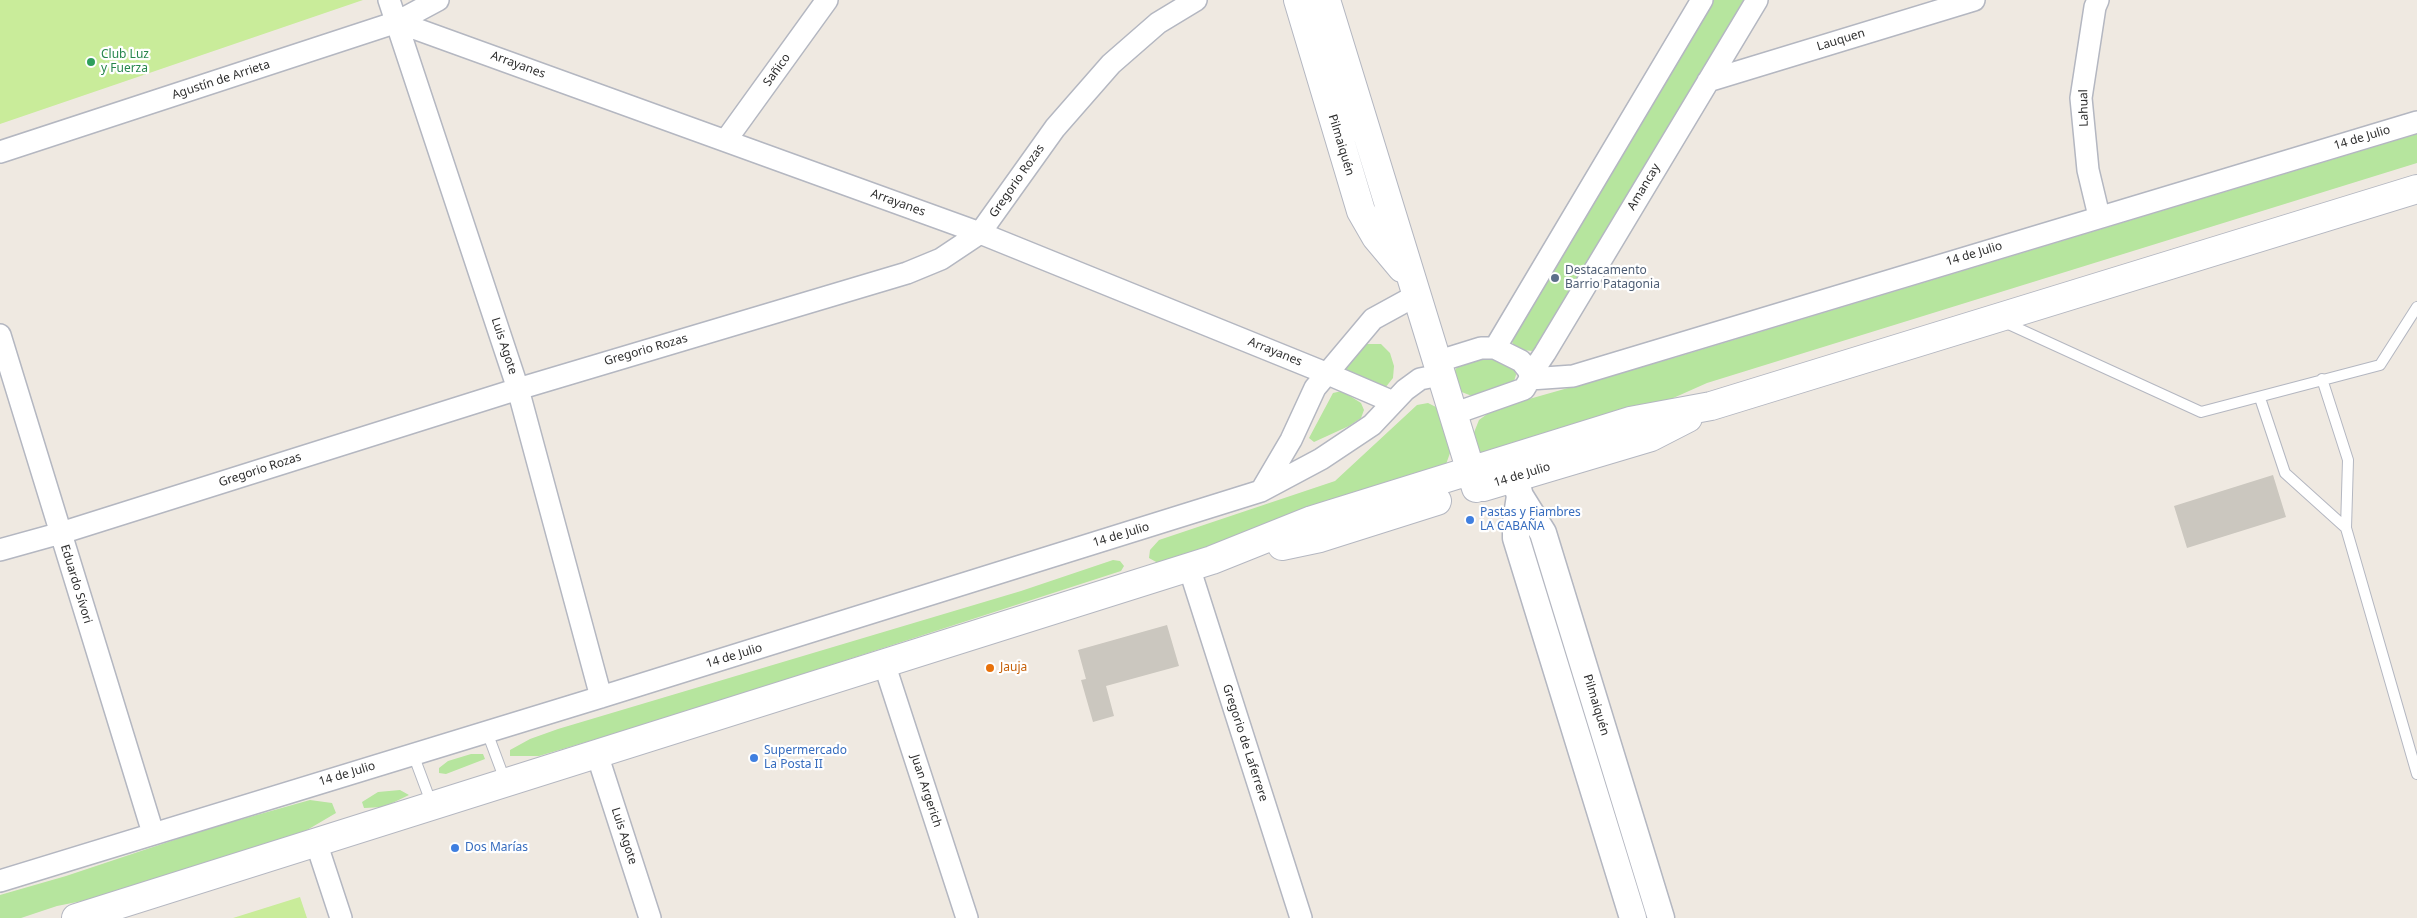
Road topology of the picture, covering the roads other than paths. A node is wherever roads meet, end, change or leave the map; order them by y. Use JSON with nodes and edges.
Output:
{"nodes":[{"id":1,"x":390,"y":0,"type":"edge"},
{"id":2,"x":438,"y":0,"type":"edge"},
{"id":3,"x":827,"y":0,"type":"edge"},
{"id":4,"x":1196,"y":0,"type":"edge"},
{"id":5,"x":1298,"y":0,"type":"edge"},
{"id":6,"x":1326,"y":0,"type":"edge"},
{"id":7,"x":1702,"y":0,"type":"edge"},
{"id":8,"x":1757,"y":0,"type":"edge"},
{"id":9,"x":1974,"y":0,"type":"edge"},
{"id":10,"x":2098,"y":0,"type":"edge"},
{"id":11,"x":397,"y":22,"type":"junction"},
{"id":12,"x":1708,"y":81,"type":"junction"},
{"id":13,"x":2417,"y":122,"type":"edge"},
{"id":14,"x":726,"y":140,"type":"junction"},
{"id":15,"x":0,"y":152,"type":"edge"},
{"id":16,"x":2417,"y":189,"type":"edge"},
{"id":17,"x":2099,"y":216,"type":"junction"},
{"id":18,"x":980,"y":233,"type":"junction"},
{"id":19,"x":1412,"y":286,"type":"junction"},
{"id":20,"x":2417,"y":307,"type":"edge"},
{"id":21,"x":1996,"y":318,"type":"junction"},
{"id":22,"x":0,"y":335,"type":"edge"},
{"id":23,"x":1495,"y":348,"type":"junction"},
{"id":24,"x":1438,"y":369,"type":"junction"},
{"id":25,"x":1328,"y":374,"type":"junction"},
{"id":26,"x":1530,"y":375,"type":"junction"},
{"id":27,"x":2322,"y":379,"type":"junction"},
{"id":28,"x":518,"y":388,"type":"junction"},
{"id":29,"x":2260,"y":398,"type":"junction"},
{"id":30,"x":1393,"y":402,"type":"junction"},
{"id":31,"x":1453,"y":414,"type":"junction"},
{"id":32,"x":1515,"y":477,"type":"junction"},
{"id":33,"x":1473,"y":480,"type":"junction"},
{"id":34,"x":1261,"y":491,"type":"junction"},
{"id":35,"x":2346,"y":528,"type":"junction"},
{"id":36,"x":61,"y":533,"type":"junction"},
{"id":37,"x":0,"y":550,"type":"edge"},
{"id":38,"x":1200,"y":564,"type":"junction"},
{"id":39,"x":884,"y":663,"type":"junction"},
{"id":40,"x":601,"y":697,"type":"junction"},
{"id":41,"x":487,"y":732,"type":"junction"},
{"id":42,"x":414,"y":754,"type":"junction"},
{"id":43,"x":597,"y":754,"type":"junction"},
{"id":44,"x":2417,"y":774,"type":"edge"},
{"id":45,"x":506,"y":783,"type":"junction"},
{"id":46,"x":432,"y":806,"type":"junction"},
{"id":47,"x":153,"y":833,"type":"junction"},
{"id":48,"x":316,"y":842,"type":"junction"},
{"id":49,"x":0,"y":881,"type":"edge"},
{"id":50,"x":76,"y":918,"type":"edge"},
{"id":51,"x":341,"y":918,"type":"edge"},
{"id":52,"x":650,"y":918,"type":"edge"},
{"id":53,"x":968,"y":918,"type":"edge"},
{"id":54,"x":1301,"y":918,"type":"edge"},
{"id":55,"x":1633,"y":918,"type":"edge"},
{"id":56,"x":1661,"y":918,"type":"edge"}],
"edges":[{"from":1,"to":11,"type":"street","name":"Luis Agote"},
{"from":2,"to":11,"type":"street","name":"Agustín de Arrieta"},
{"from":3,"to":14,"type":"street","name":"Sañico"},
{"from":4,"to":18,"type":"street","name":"Gregorio Rozas"},
{"from":5,"to":19,"type":"main road","name":"Pilmaiquén"},
{"from":6,"to":19,"type":"main road","name":"Pilmaiquén"},
{"from":7,"to":23,"type":"street"},
{"from":8,"to":12,"type":"street","name":"Amancay"},
{"from":9,"to":12,"type":"street","name":"Lauquen"},
{"from":10,"to":17,"type":"street","name":"Lahual"},
{"from":11,"to":14,"type":"street","name":"Arrayanes"},
{"from":11,"to":15,"type":"street","name":"Agustín de Arrieta"},
{"from":11,"to":28,"type":"street","name":"Luis Agote"},
{"from":12,"to":26,"type":"street","name":"Amancay"},
{"from":13,"to":17,"type":"street","name":"14 de Julio"},
{"from":14,"to":18,"type":"street","name":"Arrayanes"},
{"from":16,"to":21,"type":"main road","name":"14 de Julio"},
{"from":17,"to":26,"type":"street","name":"14 de Julio"},
{"from":18,"to":25,"type":"street","name":"Arrayanes"},
{"from":18,"to":28,"type":"street","name":"Gregorio Rozas"},
{"from":19,"to":24,"type":"main road","name":"Pilmaiquén"},
{"from":19,"to":25,"type":"street"},
{"from":20,"to":27,"type":"lane"},
{"from":21,"to":29,"type":"lane"},
{"from":21,"to":32,"type":"main road","name":"14 de Julio"},
{"from":22,"to":36,"type":"street","name":"Eduardo Sívori"},
{"from":23,"to":24,"type":"street","name":"14 de Julio"},
{"from":23,"to":26,"type":"street"},
{"from":24,"to":30,"type":"street","name":"14 de Julio"},
{"from":24,"to":31,"type":"main road","name":"Pilmaiquén"},
{"from":25,"to":30,"type":"street","name":"Arrayanes"},
{"from":25,"to":34,"type":"street"},
{"from":26,"to":31,"type":"street","name":"Amancay"},
{"from":27,"to":29,"type":"lane"},
{"from":27,"to":35,"type":"lane"},
{"from":28,"to":36,"type":"street","name":"Gregorio Rozas"},
{"from":28,"to":40,"type":"street","name":"Luis Agote"},
{"from":29,"to":35,"type":"lane"},
{"from":30,"to":34,"type":"street","name":"14 de Julio"},
{"from":31,"to":33,"type":"main road","name":"Pilmaiquén"},
{"from":32,"to":33,"type":"main road","name":"14 de Julio"},
{"from":32,"to":55,"type":"street"},
{"from":32,"to":56,"type":"street","name":"Pilmaiquén"},
{"from":33,"to":38,"type":"main road","name":"14 de Julio"},
{"from":34,"to":40,"type":"street","name":"14 de Julio"},
{"from":35,"to":44,"type":"lane"},
{"from":36,"to":37,"type":"street","name":"Gregorio Rozas"},
{"from":36,"to":47,"type":"street","name":"Eduardo Sívori"},
{"from":38,"to":39,"type":"main road","name":"14 de Julio"},
{"from":38,"to":54,"type":"street","name":"Gregorio de Laferrere"},
{"from":39,"to":43,"type":"main road","name":"14 de Julio"},
{"from":39,"to":53,"type":"street","name":"Juan Argerich"},
{"from":40,"to":41,"type":"street","name":"14 de Julio"},
{"from":41,"to":42,"type":"street","name":"14 de Julio"},
{"from":41,"to":45,"type":"lane"},
{"from":42,"to":46,"type":"lane"},
{"from":42,"to":47,"type":"street","name":"14 de Julio"},
{"from":43,"to":45,"type":"main road","name":"14 de Julio"},
{"from":43,"to":52,"type":"street","name":"Luis Agote"},
{"from":45,"to":46,"type":"main road","name":"14 de Julio"},
{"from":46,"to":48,"type":"main road","name":"14 de Julio"},
{"from":47,"to":49,"type":"street","name":"14 de Julio"},
{"from":48,"to":50,"type":"main road","name":"14 de Julio"},
{"from":48,"to":51,"type":"street"}]}
